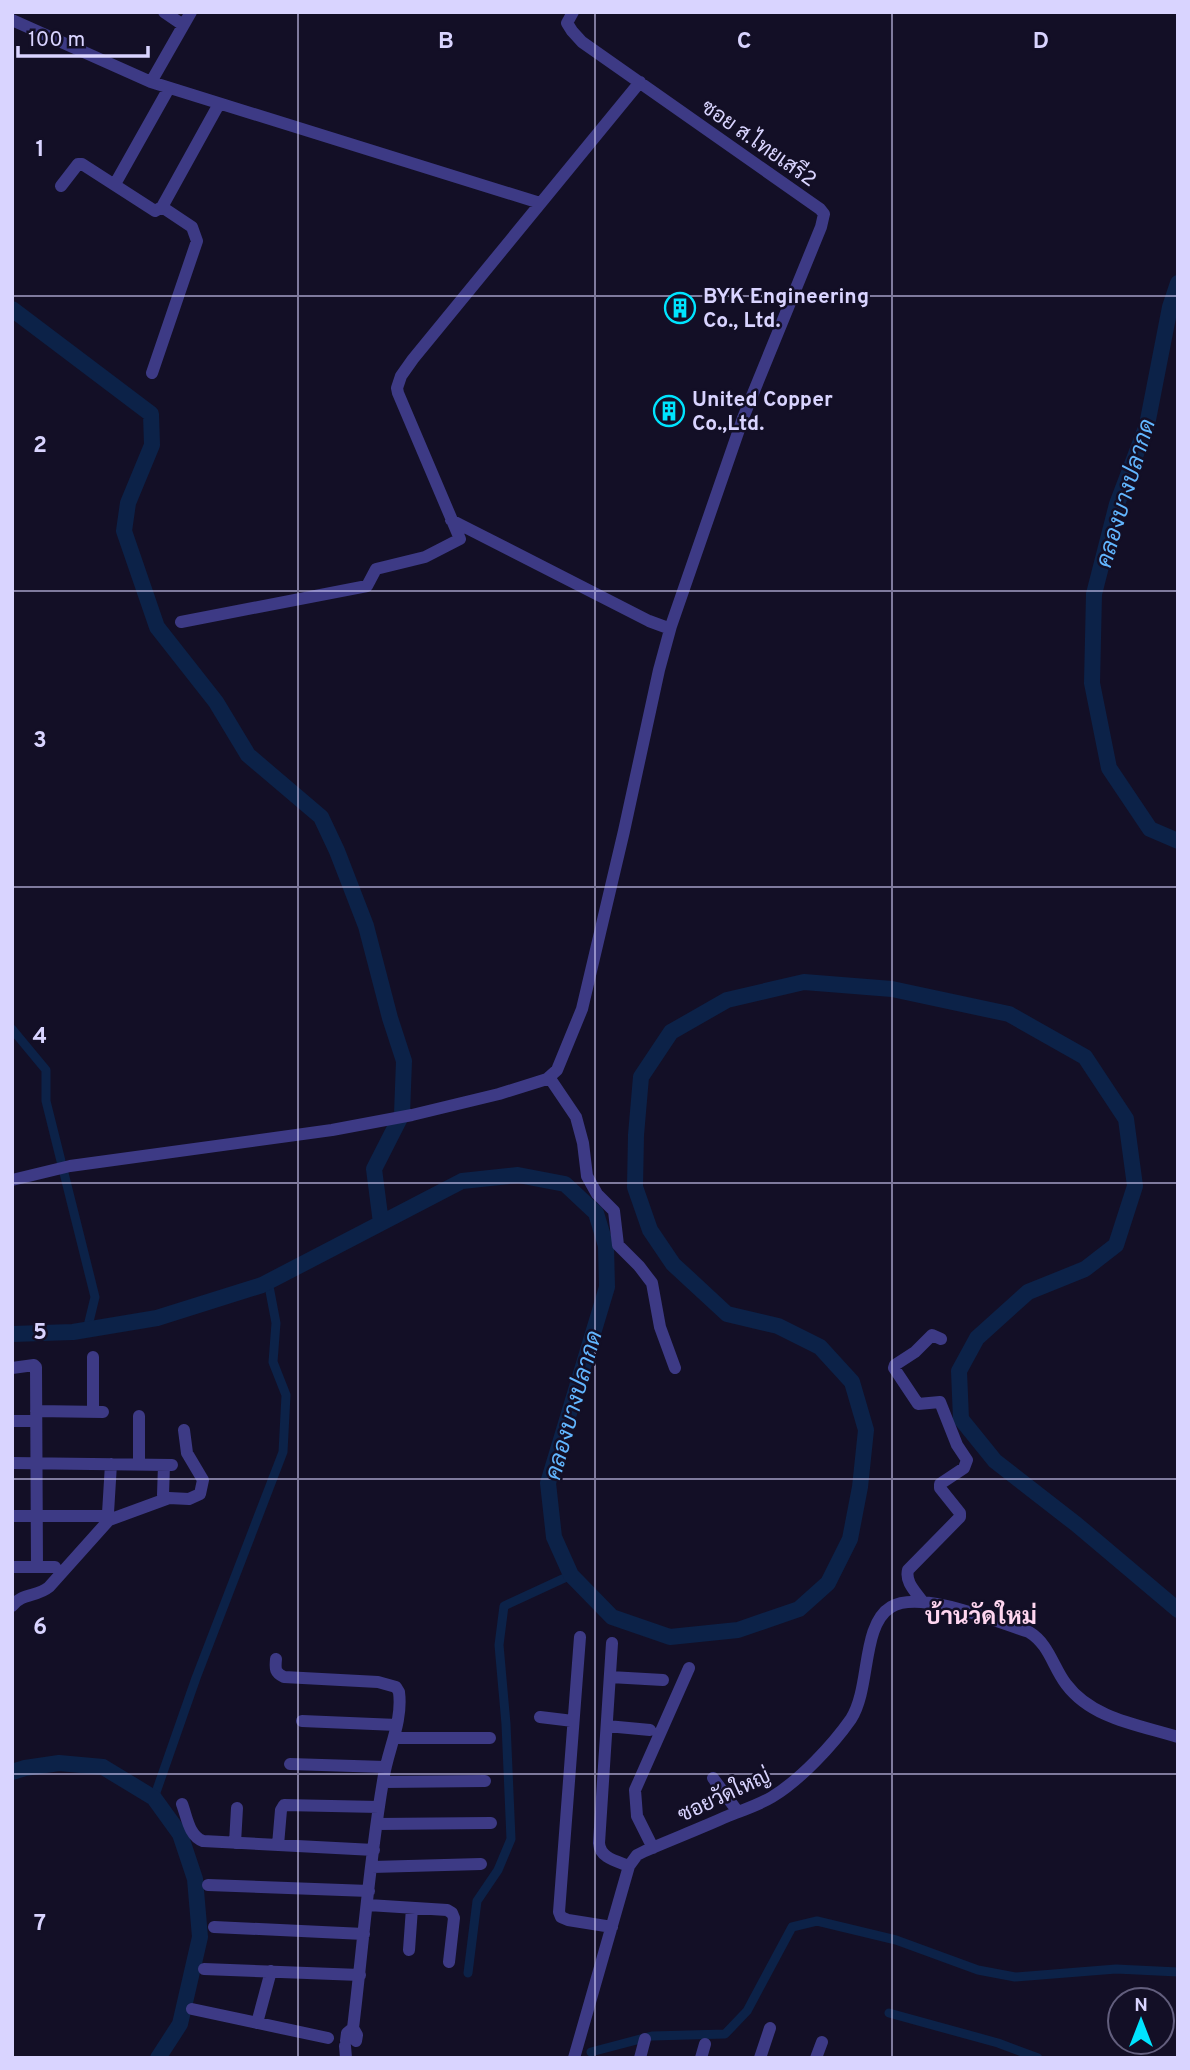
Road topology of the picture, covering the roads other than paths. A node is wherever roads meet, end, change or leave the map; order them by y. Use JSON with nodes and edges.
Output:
{"nodes":[{"id":1,"x":163,"y":12,"type":"edge"},
{"id":2,"x":191,"y":12,"type":"edge"},
{"id":3,"x":573,"y":12,"type":"edge"},
{"id":4,"x":12,"y":20,"type":"edge"},
{"id":5,"x":183,"y":25,"type":"junction"},
{"id":6,"x":151,"y":82,"type":"junction"},
{"id":7,"x":640,"y":82,"type":"junction"},
{"id":8,"x":169,"y":88,"type":"junction"},
{"id":9,"x":219,"y":104,"type":"junction"},
{"id":10,"x":115,"y":184,"type":"junction"},
{"id":11,"x":61,"y":186,"type":"dead end"},
{"id":12,"x":540,"y":203,"type":"junction"},
{"id":13,"x":162,"y":207,"type":"junction"},
{"id":14,"x":152,"y":373,"type":"dead end"},
{"id":15,"x":451,"y":520,"type":"junction"},
{"id":16,"x":181,"y":622,"type":"dead end"},
{"id":17,"x":671,"y":626,"type":"junction"},
{"id":18,"x":549,"y":1077,"type":"junction"},
{"id":19,"x":12,"y":1180,"type":"edge"},
{"id":20,"x":941,"y":1339,"type":"dead end"},
{"id":21,"x":93,"y":1357,"type":"dead end"},
{"id":22,"x":12,"y":1368,"type":"edge"},
{"id":23,"x":676,"y":1368,"type":"dead end"},
{"id":24,"x":36,"y":1416,"type":"junction"},
{"id":25,"x":139,"y":1416,"type":"dead end"},
{"id":26,"x":12,"y":1421,"type":"edge"},
{"id":27,"x":184,"y":1430,"type":"dead end"},
{"id":28,"x":12,"y":1463,"type":"edge"},
{"id":29,"x":36,"y":1464,"type":"junction"},
{"id":30,"x":111,"y":1464,"type":"junction"},
{"id":31,"x":139,"y":1464,"type":"junction"},
{"id":32,"x":163,"y":1495,"type":"dead end"},
{"id":33,"x":12,"y":1516,"type":"edge"},
{"id":34,"x":36,"y":1516,"type":"junction"},
{"id":35,"x":12,"y":1567,"type":"edge"},
{"id":36,"x":37,"y":1567,"type":"junction"},
{"id":37,"x":55,"y":1567,"type":"dead end"},
{"id":38,"x":922,"y":1601,"type":"junction"},
{"id":39,"x":12,"y":1606,"type":"edge"},
{"id":40,"x":580,"y":1637,"type":"dead end"},
{"id":41,"x":612,"y":1643,"type":"dead end"},
{"id":42,"x":276,"y":1659,"type":"dead end"},
{"id":43,"x":689,"y":1668,"type":"dead end"},
{"id":44,"x":610,"y":1677,"type":"junction"},
{"id":45,"x":663,"y":1680,"type":"dead end"},
{"id":46,"x":540,"y":1717,"type":"dead end"},
{"id":47,"x":302,"y":1721,"type":"dead end"},
{"id":48,"x":573,"y":1721,"type":"junction"},
{"id":49,"x":607,"y":1726,"type":"junction"},
{"id":50,"x":650,"y":1730,"type":"dead end"},
{"id":51,"x":396,"y":1732,"type":"junction"},
{"id":52,"x":1178,"y":1737,"type":"edge"},
{"id":53,"x":490,"y":1738,"type":"dead end"},
{"id":54,"x":290,"y":1764,"type":"dead end"},
{"id":55,"x":385,"y":1768,"type":"junction"},
{"id":56,"x":713,"y":1778,"type":"dead end"},
{"id":57,"x":485,"y":1781,"type":"dead end"},
{"id":58,"x":383,"y":1782,"type":"junction"},
{"id":59,"x":182,"y":1804,"type":"dead end"},
{"id":60,"x":379,"y":1807,"type":"junction"},
{"id":61,"x":237,"y":1808,"type":"dead end"},
{"id":62,"x":738,"y":1812,"type":"junction"},
{"id":63,"x":491,"y":1823,"type":"dead end"},
{"id":64,"x":377,"y":1824,"type":"junction"},
{"id":65,"x":235,"y":1843,"type":"junction"},
{"id":66,"x":278,"y":1845,"type":"junction"},
{"id":67,"x":653,"y":1848,"type":"junction"},
{"id":68,"x":374,"y":1850,"type":"junction"},
{"id":69,"x":481,"y":1864,"type":"dead end"},
{"id":70,"x":629,"y":1866,"type":"junction"},
{"id":71,"x":372,"y":1867,"type":"junction"},
{"id":72,"x":208,"y":1885,"type":"dead end"},
{"id":73,"x":369,"y":1891,"type":"junction"},
{"id":74,"x":368,"y":1905,"type":"junction"},
{"id":75,"x":412,"y":1908,"type":"junction"},
{"id":76,"x":214,"y":1927,"type":"dead end"},
{"id":77,"x":612,"y":1927,"type":"junction"},
{"id":78,"x":364,"y":1934,"type":"junction"},
{"id":79,"x":409,"y":1950,"type":"dead end"},
{"id":80,"x":449,"y":1962,"type":"dead end"},
{"id":81,"x":204,"y":1969,"type":"dead end"},
{"id":82,"x":271,"y":1971,"type":"junction"},
{"id":83,"x":359,"y":1975,"type":"junction"},
{"id":84,"x":192,"y":2009,"type":"dead end"},
{"id":85,"x":257,"y":2023,"type":"junction"},
{"id":86,"x":770,"y":2028,"type":"dead end"},
{"id":87,"x":328,"y":2038,"type":"dead end"},
{"id":88,"x":645,"y":2039,"type":"dead end"},
{"id":89,"x":822,"y":2042,"type":"dead end"},
{"id":90,"x":705,"y":2044,"type":"dead end"},
{"id":91,"x":351,"y":2045,"type":"edge"},
{"id":92,"x":574,"y":2058,"type":"edge"},
{"id":93,"x":640,"y":2058,"type":"edge"},
{"id":94,"x":701,"y":2058,"type":"edge"},
{"id":95,"x":760,"y":2058,"type":"edge"},
{"id":96,"x":816,"y":2058,"type":"edge"}],
"edges":[{"from":1,"to":5,"type":"street"},
{"from":2,"to":5,"type":"street"},
{"from":3,"to":7,"type":"street","name":"ซอย ส.ไทยเสรี2"},
{"from":4,"to":6,"type":"street"},
{"from":5,"to":6,"type":"street"},
{"from":6,"to":8,"type":"street"},
{"from":7,"to":12,"type":"street"},
{"from":7,"to":17,"type":"street","name":"ซอย ส.ไทยเสรี2"},
{"from":8,"to":9,"type":"street"},
{"from":8,"to":10,"type":"street"},
{"from":9,"to":12,"type":"street"},
{"from":9,"to":13,"type":"street"},
{"from":10,"to":11,"type":"street"},
{"from":10,"to":13,"type":"street"},
{"from":12,"to":15,"type":"street"},
{"from":13,"to":14,"type":"street"},
{"from":15,"to":16,"type":"street"},
{"from":15,"to":17,"type":"street"},
{"from":17,"to":18,"type":"street"},
{"from":18,"to":19,"type":"street"},
{"from":18,"to":23,"type":"street"},
{"from":20,"to":38,"type":"street"},
{"from":21,"to":24,"type":"street"},
{"from":22,"to":24,"type":"street"},
{"from":24,"to":26,"type":"street"},
{"from":24,"to":29,"type":"street"},
{"from":25,"to":31,"type":"street"},
{"from":27,"to":39,"type":"street"},
{"from":28,"to":29,"type":"street"},
{"from":29,"to":30,"type":"street"},
{"from":29,"to":34,"type":"street"},
{"from":30,"to":31,"type":"street"},
{"from":30,"to":34,"type":"street"},
{"from":31,"to":32,"type":"street"},
{"from":33,"to":34,"type":"street"},
{"from":34,"to":36,"type":"street"},
{"from":35,"to":36,"type":"street"},
{"from":36,"to":37,"type":"street"},
{"from":38,"to":52,"type":"street","name":"ซอยวัดใหญ่"},
{"from":38,"to":62,"type":"street","name":"ซอยวัดใหญ่"},
{"from":40,"to":48,"type":"street"},
{"from":41,"to":44,"type":"street"},
{"from":42,"to":51,"type":"street"},
{"from":43,"to":67,"type":"street"},
{"from":44,"to":45,"type":"street"},
{"from":44,"to":49,"type":"street"},
{"from":46,"to":48,"type":"street"},
{"from":47,"to":51,"type":"street"},
{"from":48,"to":77,"type":"street"},
{"from":49,"to":50,"type":"street"},
{"from":49,"to":70,"type":"street"},
{"from":51,"to":53,"type":"street"},
{"from":51,"to":55,"type":"street"},
{"from":54,"to":55,"type":"street"},
{"from":55,"to":58,"type":"street"},
{"from":56,"to":62,"type":"street"},
{"from":57,"to":58,"type":"street"},
{"from":58,"to":60,"type":"street"},
{"from":59,"to":65,"type":"street"},
{"from":60,"to":64,"type":"street"},
{"from":60,"to":66,"type":"street"},
{"from":61,"to":65,"type":"street"},
{"from":62,"to":67,"type":"street","name":"ซอยวัดใหญ่"},
{"from":63,"to":64,"type":"street"},
{"from":64,"to":68,"type":"street"},
{"from":65,"to":66,"type":"street"},
{"from":66,"to":68,"type":"street"},
{"from":67,"to":70,"type":"street","name":"ซอยวัดใหญ่"},
{"from":68,"to":71,"type":"street"},
{"from":69,"to":71,"type":"street"},
{"from":70,"to":77,"type":"street"},
{"from":71,"to":73,"type":"street"},
{"from":72,"to":73,"type":"street"},
{"from":73,"to":74,"type":"street"},
{"from":74,"to":75,"type":"street"},
{"from":74,"to":78,"type":"street"},
{"from":75,"to":79,"type":"street"},
{"from":75,"to":80,"type":"street"},
{"from":76,"to":78,"type":"street"},
{"from":77,"to":92,"type":"street"},
{"from":78,"to":83,"type":"street"},
{"from":81,"to":82,"type":"street"},
{"from":82,"to":83,"type":"street"},
{"from":82,"to":85,"type":"street"},
{"from":83,"to":91,"type":"street"},
{"from":84,"to":85,"type":"street"},
{"from":85,"to":87,"type":"street"},
{"from":86,"to":95,"type":"street"},
{"from":88,"to":93,"type":"street"},
{"from":89,"to":96,"type":"street"},
{"from":90,"to":94,"type":"street"}]}
